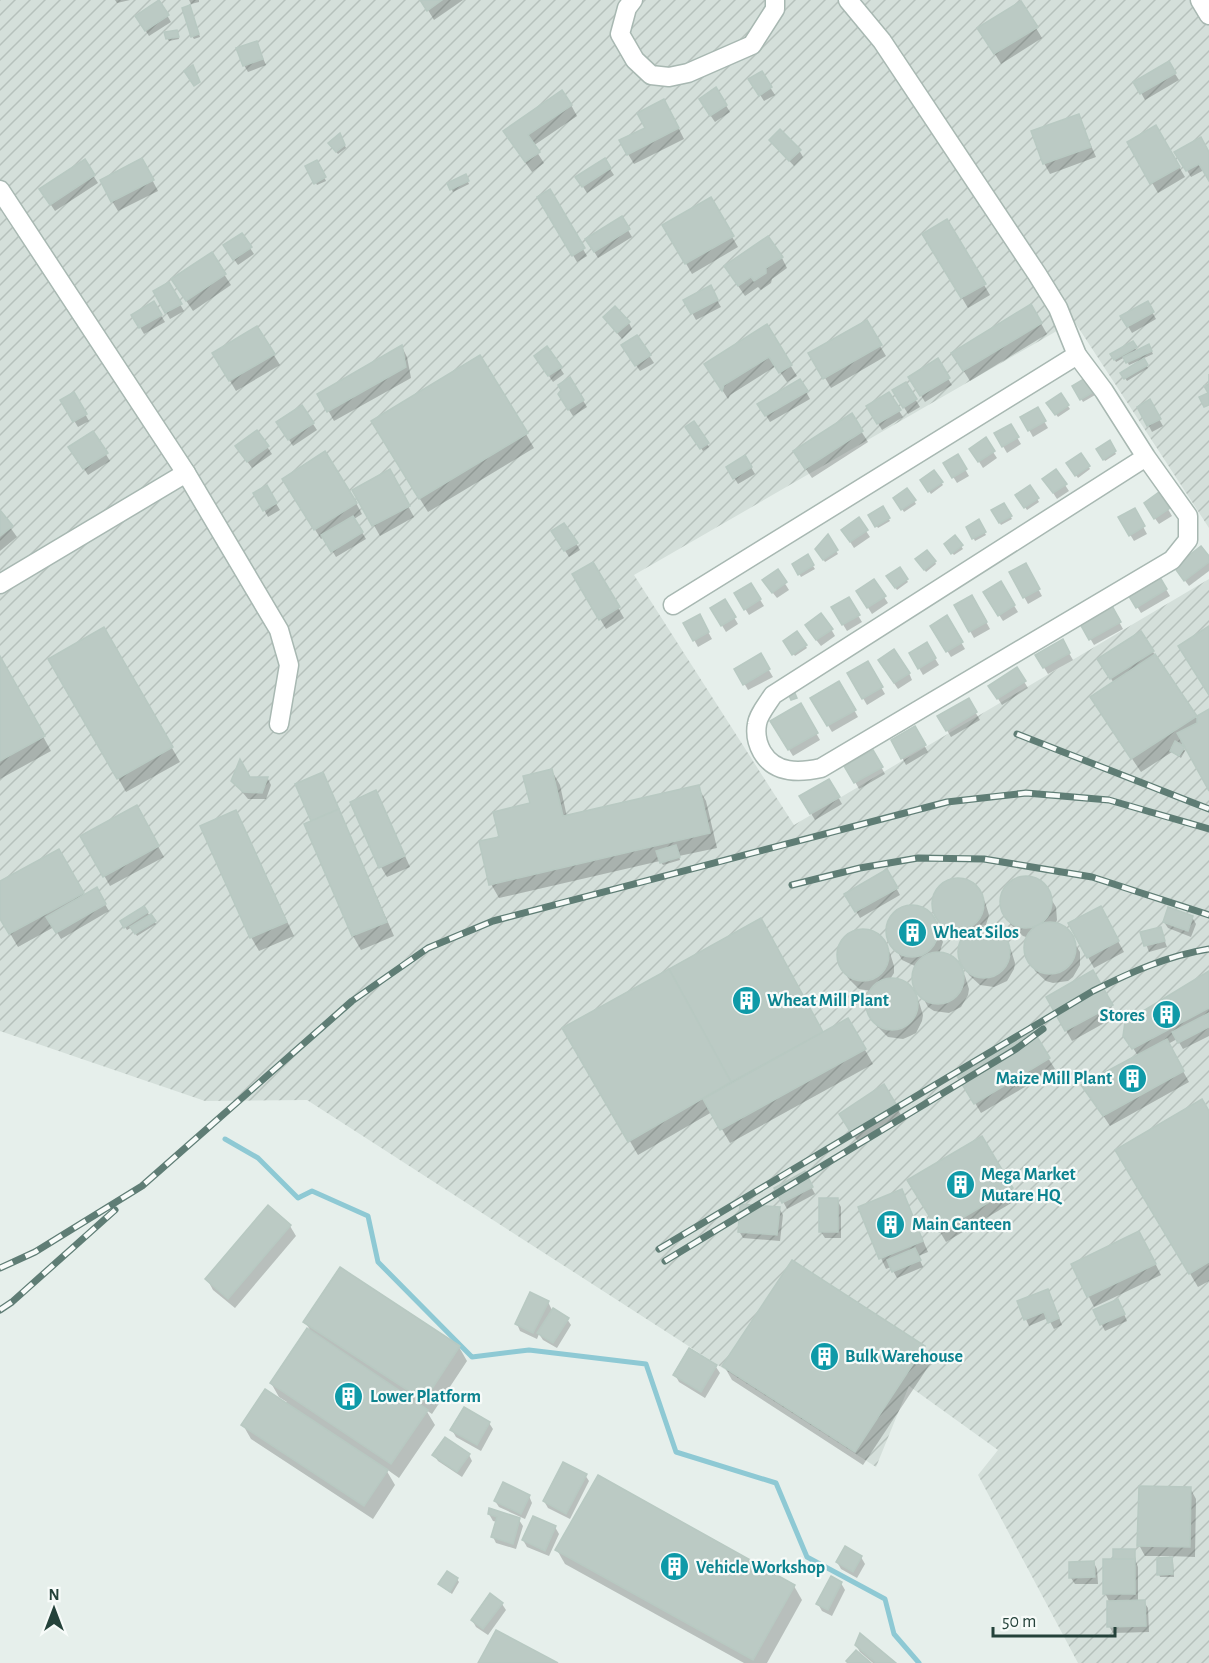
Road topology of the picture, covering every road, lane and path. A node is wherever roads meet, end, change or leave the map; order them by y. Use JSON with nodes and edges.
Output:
{"nodes":[{"id":1,"x":633,"y":0,"type":"edge"},
{"id":2,"x":775,"y":0,"type":"edge"},
{"id":3,"x":848,"y":0,"type":"edge"},
{"id":4,"x":1200,"y":0,"type":"edge"},
{"id":5,"x":1209,"y":15,"type":"edge"},
{"id":6,"x":0,"y":190,"type":"edge"},
{"id":7,"x":1077,"y":355,"type":"junction"},
{"id":8,"x":1146,"y":457,"type":"junction"},
{"id":9,"x":186,"y":473,"type":"junction"},
{"id":10,"x":0,"y":584,"type":"edge"},
{"id":11,"x":673,"y":605,"type":"dead end"},
{"id":12,"x":279,"y":724,"type":"dead end"}],
"edges":[{"from":1,"to":2,"type":"street"},
{"from":3,"to":7,"type":"street"},
{"from":4,"to":5,"type":"street"},
{"from":6,"to":9,"type":"street"},
{"from":7,"to":8,"type":"street"},
{"from":7,"to":11,"type":"street"},
{"from":8,"to":8,"type":"street"},
{"from":9,"to":10,"type":"street"},
{"from":9,"to":12,"type":"street"}]}
